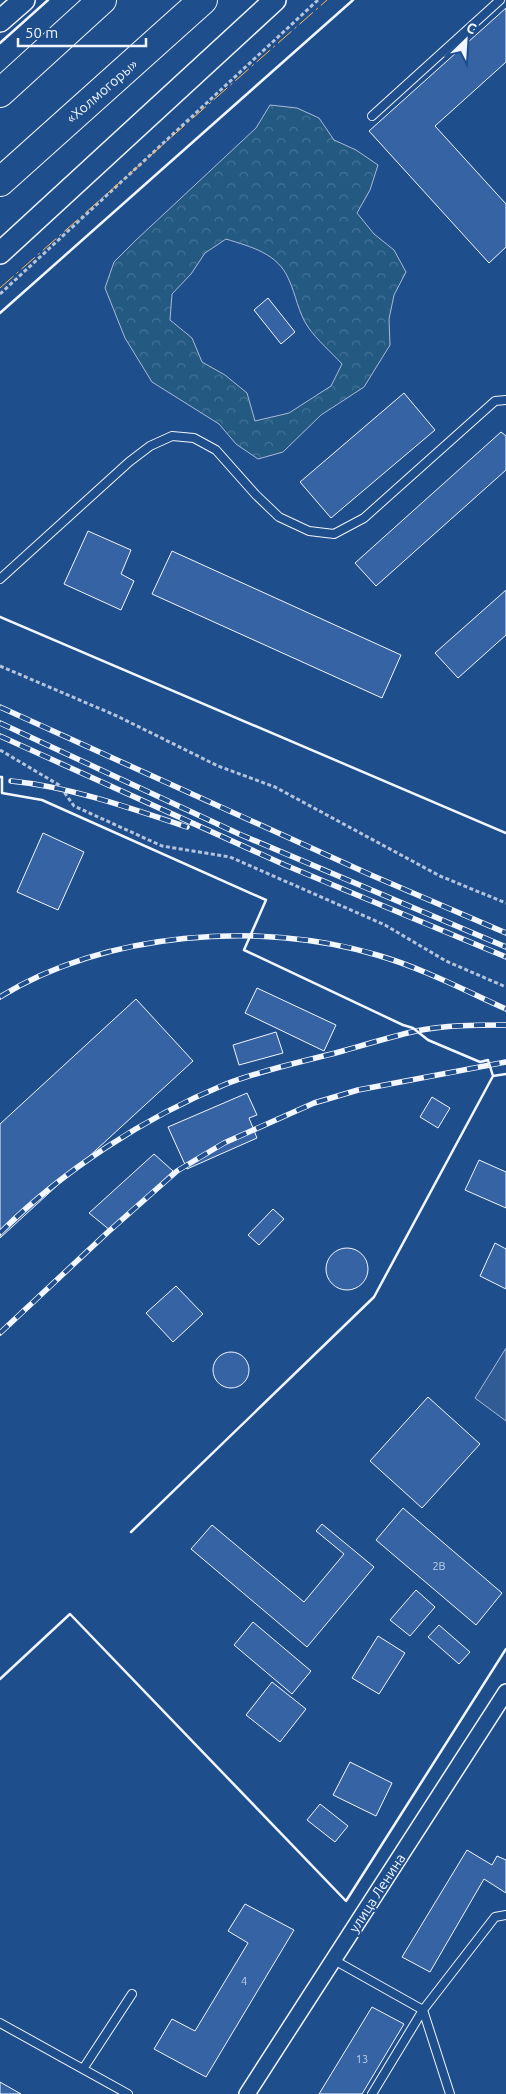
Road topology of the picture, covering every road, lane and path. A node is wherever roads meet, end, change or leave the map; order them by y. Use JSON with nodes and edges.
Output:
{"nodes":[{"id":1,"x":24,"y":0,"type":"edge"},
{"id":2,"x":102,"y":0,"type":"edge"},
{"id":3,"x":203,"y":0,"type":"edge"},
{"id":4,"x":218,"y":0,"type":"edge"},
{"id":5,"x":275,"y":0,"type":"edge"},
{"id":6,"x":318,"y":0,"type":"edge"},
{"id":7,"x":500,"y":0,"type":"edge"},
{"id":8,"x":0,"y":21,"type":"edge"},
{"id":9,"x":156,"y":44,"type":"junction"},
{"id":10,"x":0,"y":93,"type":"edge"},
{"id":11,"x":372,"y":116,"type":"dead end"},
{"id":12,"x":0,"y":182,"type":"edge"},
{"id":13,"x":0,"y":253,"type":"edge"},
{"id":14,"x":0,"y":294,"type":"edge"},
{"id":15,"x":506,"y":400,"type":"edge"},
{"id":16,"x":0,"y":579,"type":"edge"},
{"id":17,"x":0,"y":666,"type":"edge"},
{"id":18,"x":0,"y":750,"type":"edge"},
{"id":19,"x":506,"y":903,"type":"edge"},
{"id":20,"x":506,"y":987,"type":"edge"},
{"id":21,"x":506,"y":1692,"type":"edge"},
{"id":22,"x":506,"y":1915,"type":"edge"},
{"id":23,"x":334,"y":1960,"type":"junction"},
{"id":24,"x":132,"y":1994,"type":"dead end"},
{"id":25,"x":422,"y":2010,"type":"junction"},
{"id":26,"x":0,"y":2023,"type":"edge"},
{"id":27,"x":83,"y":2069,"type":"junction"},
{"id":28,"x":128,"y":2094,"type":"edge"},
{"id":29,"x":247,"y":2094,"type":"edge"},
{"id":30,"x":372,"y":2094,"type":"edge"},
{"id":31,"x":450,"y":2094,"type":"edge"}],
"edges":[{"from":1,"to":8,"type":"street"},
{"from":2,"to":10,"type":"highway"},
{"from":3,"to":9,"type":"highway","name":"«Холмогоры»"},
{"from":4,"to":9,"type":"street"},
{"from":5,"to":13,"type":"street"},
{"from":6,"to":14,"type":"path"},
{"from":7,"to":11,"type":"lane"},
{"from":9,"to":12,"type":"highway","name":"«Холмогоры»"},
{"from":15,"to":16,"type":"lane"},
{"from":17,"to":19,"type":"path"},
{"from":18,"to":20,"type":"path"},
{"from":21,"to":23,"type":"street","name":"улица Ленина"},
{"from":22,"to":25,"type":"lane"},
{"from":23,"to":25,"type":"lane"},
{"from":23,"to":29,"type":"street","name":"улица Ленина"},
{"from":24,"to":27,"type":"lane"},
{"from":25,"to":30,"type":"lane"},
{"from":25,"to":31,"type":"lane"},
{"from":26,"to":27,"type":"lane"},
{"from":27,"to":28,"type":"lane"}]}
